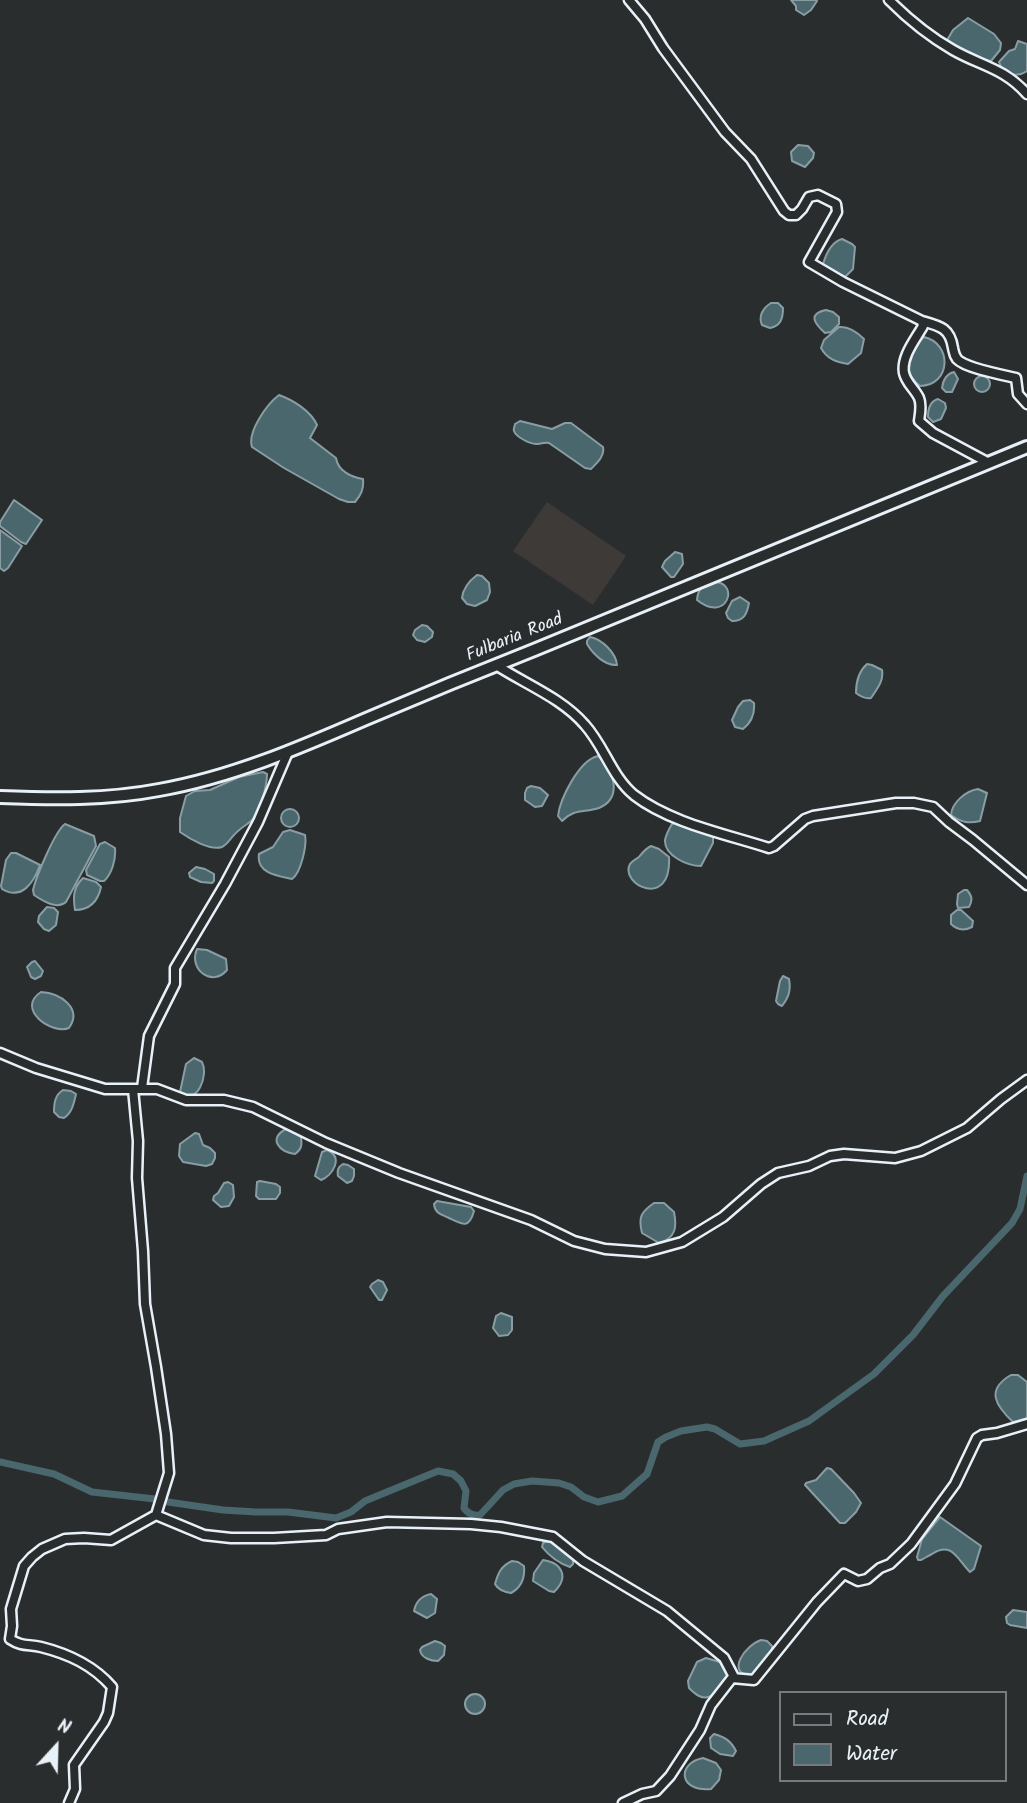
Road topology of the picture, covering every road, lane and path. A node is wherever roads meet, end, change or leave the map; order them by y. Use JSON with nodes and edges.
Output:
{"nodes":[{"id":1,"x":629,"y":0,"type":"edge"},
{"id":2,"x":889,"y":0,"type":"edge"},
{"id":3,"x":1027,"y":94,"type":"edge"},
{"id":4,"x":922,"y":321,"type":"junction"},
{"id":5,"x":1027,"y":404,"type":"edge"},
{"id":6,"x":1027,"y":447,"type":"edge"},
{"id":7,"x":989,"y":463,"type":"junction"},
{"id":8,"x":496,"y":665,"type":"junction"},
{"id":9,"x":288,"y":752,"type":"junction"},
{"id":10,"x":0,"y":797,"type":"edge"},
{"id":11,"x":1027,"y":885,"type":"edge"},
{"id":12,"x":0,"y":1053,"type":"edge"},
{"id":13,"x":1027,"y":1080,"type":"edge"},
{"id":14,"x":138,"y":1089,"type":"junction"},
{"id":15,"x":1027,"y":1424,"type":"edge"},
{"id":16,"x":156,"y":1515,"type":"junction"},
{"id":17,"x":734,"y":1677,"type":"junction"},
{"id":18,"x":69,"y":1803,"type":"edge"},
{"id":19,"x":623,"y":1803,"type":"edge"}],
"edges":[{"from":1,"to":4,"type":"street"},
{"from":2,"to":3,"type":"street"},
{"from":4,"to":5,"type":"street"},
{"from":4,"to":7,"type":"street"},
{"from":6,"to":7,"type":"main road","name":"Fulbaria Road"},
{"from":7,"to":8,"type":"main road","name":"Fulbaria Road"},
{"from":8,"to":9,"type":"main road","name":"Fulbaria Road"},
{"from":8,"to":11,"type":"street"},
{"from":9,"to":10,"type":"main road","name":"Fulbaria Road"},
{"from":9,"to":14,"type":"street"},
{"from":12,"to":14,"type":"street"},
{"from":13,"to":14,"type":"street"},
{"from":14,"to":16,"type":"street"},
{"from":15,"to":17,"type":"street"},
{"from":16,"to":17,"type":"street"},
{"from":16,"to":18,"type":"street"},
{"from":17,"to":19,"type":"street"}]}
